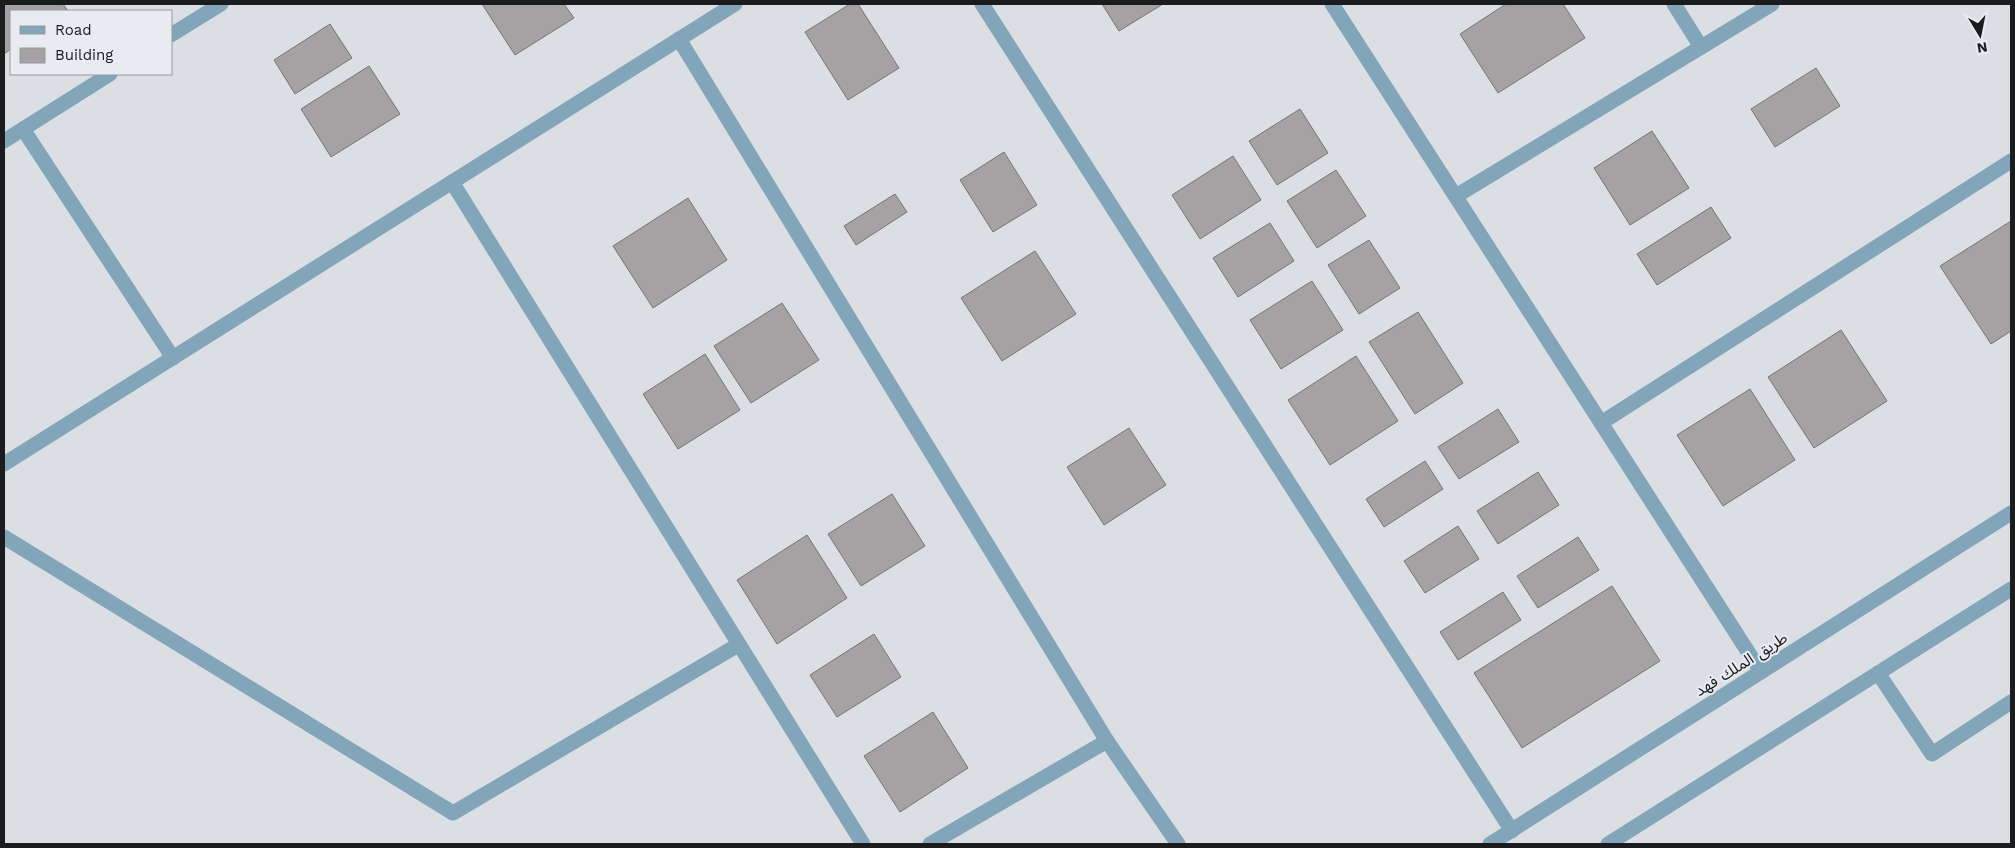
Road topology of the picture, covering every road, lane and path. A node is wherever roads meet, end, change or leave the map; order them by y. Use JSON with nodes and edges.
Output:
{"nodes":[{"id":1,"x":221,"y":4,"type":"edge"},
{"id":2,"x":735,"y":4,"type":"edge"},
{"id":3,"x":982,"y":4,"type":"edge"},
{"id":4,"x":1332,"y":4,"type":"edge"},
{"id":5,"x":1674,"y":4,"type":"edge"},
{"id":6,"x":1772,"y":4,"type":"edge"},
{"id":7,"x":172,"y":34,"type":"edge"},
{"id":8,"x":679,"y":39,"type":"junction"},
{"id":9,"x":1701,"y":47,"type":"junction"},
{"id":10,"x":108,"y":75,"type":"edge"},
{"id":11,"x":23,"y":129,"type":"junction"},
{"id":12,"x":4,"y":141,"type":"edge"},
{"id":13,"x":2011,"y":161,"type":"edge"},
{"id":14,"x":452,"y":182,"type":"junction"},
{"id":15,"x":1456,"y":196,"type":"junction"},
{"id":16,"x":173,"y":358,"type":"junction"},
{"id":17,"x":1601,"y":422,"type":"junction"},
{"id":18,"x":4,"y":464,"type":"edge"},
{"id":19,"x":2011,"y":513,"type":"edge"},
{"id":20,"x":4,"y":537,"type":"edge"},
{"id":21,"x":2011,"y":589,"type":"edge"},
{"id":22,"x":738,"y":645,"type":"junction"},
{"id":23,"x":1761,"y":672,"type":"junction"},
{"id":24,"x":1878,"y":673,"type":"junction"},
{"id":25,"x":2011,"y":702,"type":"edge"},
{"id":26,"x":1107,"y":742,"type":"junction"},
{"id":27,"x":1512,"y":831,"type":"junction"},
{"id":28,"x":863,"y":844,"type":"edge"},
{"id":29,"x":930,"y":844,"type":"edge"},
{"id":30,"x":1178,"y":844,"type":"edge"},
{"id":31,"x":1490,"y":844,"type":"edge"},
{"id":32,"x":1608,"y":844,"type":"edge"}],
"edges":[{"from":1,"to":7,"type":"street"},
{"from":2,"to":8,"type":"street"},
{"from":3,"to":27,"type":"street"},
{"from":4,"to":15,"type":"street"},
{"from":5,"to":9,"type":"street"},
{"from":6,"to":9,"type":"street"},
{"from":8,"to":14,"type":"street"},
{"from":8,"to":26,"type":"street"},
{"from":9,"to":15,"type":"street"},
{"from":10,"to":11,"type":"street"},
{"from":11,"to":12,"type":"street"},
{"from":11,"to":16,"type":"street"},
{"from":13,"to":17,"type":"street"},
{"from":14,"to":16,"type":"street"},
{"from":14,"to":22,"type":"street"},
{"from":15,"to":17,"type":"street"},
{"from":16,"to":18,"type":"street"},
{"from":17,"to":23,"type":"street"},
{"from":19,"to":23,"type":"street","name":"طريق الملك فهد"},
{"from":20,"to":22,"type":"street"},
{"from":21,"to":24,"type":"street"},
{"from":22,"to":28,"type":"street"},
{"from":23,"to":27,"type":"street","name":"طريق الملك فهد"},
{"from":24,"to":25,"type":"street"},
{"from":24,"to":32,"type":"street"},
{"from":26,"to":29,"type":"street"},
{"from":26,"to":30,"type":"street"},
{"from":27,"to":31,"type":"street","name":"طريق الملك فهد"}]}
